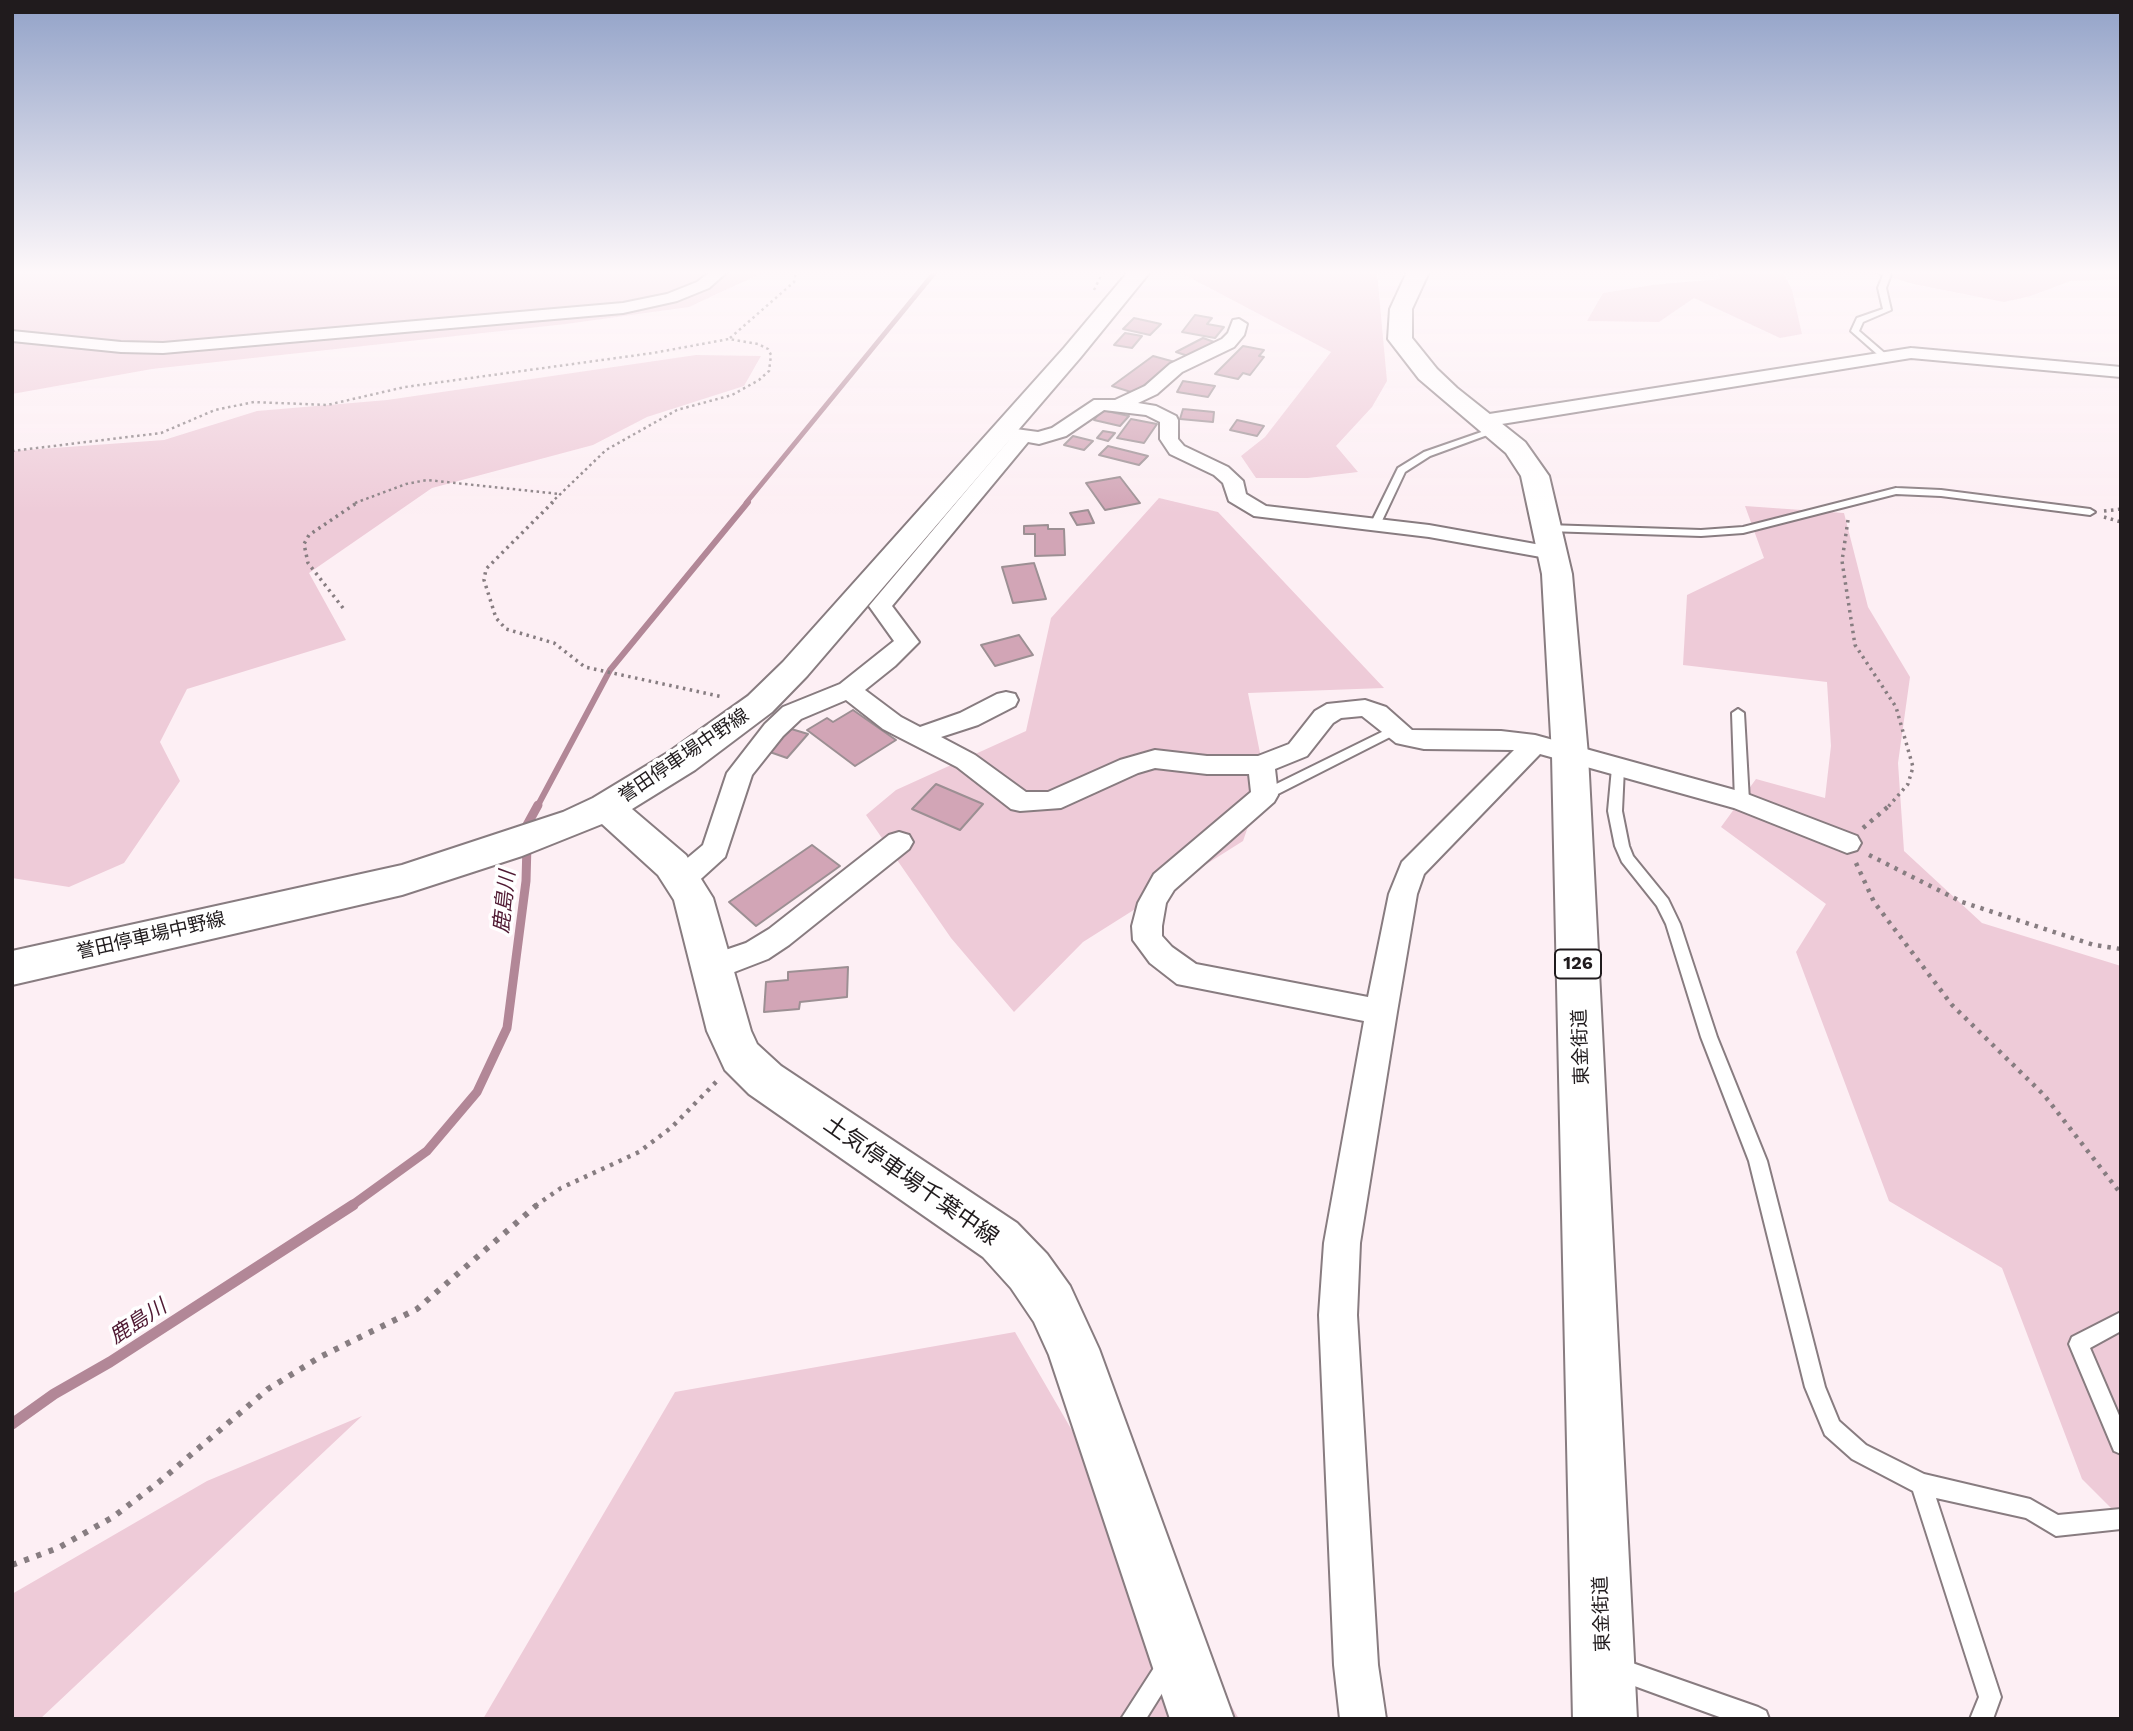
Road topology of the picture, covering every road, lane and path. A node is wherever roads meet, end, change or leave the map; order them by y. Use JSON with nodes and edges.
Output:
{"nodes":[{"id":1,"x":654,"y":353,"type":"edge"},
{"id":2,"x":770,"y":353,"type":"edge"},
{"id":3,"x":1076,"y":353,"type":"edge"},
{"id":4,"x":1210,"y":353,"type":"edge"},
{"id":5,"x":1411,"y":353,"type":"edge"},
{"id":6,"x":1879,"y":353,"type":"edge"},
{"id":7,"x":1885,"y":358,"type":"junction"},
{"id":8,"x":2121,"y":372,"type":"edge"},
{"id":9,"x":1118,"y":406,"type":"junction"},
{"id":10,"x":1490,"y":426,"type":"junction"},
{"id":11,"x":1011,"y":435,"type":"junction"},
{"id":12,"x":12,"y":451,"type":"edge"},
{"id":13,"x":561,"y":494,"type":"junction"},
{"id":14,"x":1849,"y":505,"type":"junction"},
{"id":15,"x":2090,"y":512,"type":"dead end"},
{"id":16,"x":1376,"y":525,"type":"junction"},
{"id":17,"x":1550,"y":540,"type":"junction"},
{"id":18,"x":343,"y":608,"type":"dead end"},
{"id":19,"x":849,"y":690,"type":"junction"},
{"id":20,"x":1006,"y":700,"type":"dead end"},
{"id":21,"x":760,"y":704,"type":"junction"},
{"id":22,"x":792,"y":713,"type":"junction"},
{"id":23,"x":1738,"y":713,"type":"dead end"},
{"id":24,"x":1394,"y":730,"type":"junction"},
{"id":25,"x":919,"y":736,"type":"junction"},
{"id":26,"x":1552,"y":750,"type":"junction"},
{"id":27,"x":1261,"y":765,"type":"junction"},
{"id":28,"x":1618,"y":768,"type":"junction"},
{"id":29,"x":1265,"y":795,"type":"junction"},
{"id":30,"x":1742,"y":801,"type":"junction"},
{"id":31,"x":606,"y":807,"type":"junction"},
{"id":32,"x":899,"y":842,"type":"dead end"},
{"id":33,"x":1847,"y":843,"type":"junction"},
{"id":34,"x":682,"y":879,"type":"junction"},
{"id":35,"x":2121,"y":949,"type":"edge"},
{"id":36,"x":713,"y":967,"type":"junction"},
{"id":37,"x":12,"y":968,"type":"edge"},
{"id":38,"x":1381,"y":1012,"type":"junction"},
{"id":39,"x":741,"y":1057,"type":"junction"},
{"id":40,"x":2121,"y":1194,"type":"edge"},
{"id":41,"x":2121,"y":1321,"type":"edge"},
{"id":42,"x":2121,"y":1444,"type":"edge"},
{"id":43,"x":1921,"y":1483,"type":"junction"},
{"id":44,"x":2121,"y":1519,"type":"edge"},
{"id":45,"x":12,"y":1565,"type":"edge"},
{"id":46,"x":1180,"y":1651,"type":"junction"},
{"id":47,"x":1604,"y":1664,"type":"junction"},
{"id":48,"x":1132,"y":1719,"type":"edge"},
{"id":49,"x":1202,"y":1719,"type":"edge"},
{"id":50,"x":1363,"y":1719,"type":"edge"},
{"id":51,"x":1605,"y":1719,"type":"edge"},
{"id":52,"x":1758,"y":1719,"type":"edge"},
{"id":53,"x":1981,"y":1719,"type":"edge"}],
"edges":[{"from":1,"to":12,"type":"path"},
{"from":2,"to":13,"type":"path"},
{"from":3,"to":11,"type":"main road","name":"誉田停車場中野線"},
{"from":4,"to":9,"type":"street"},
{"from":5,"to":10,"type":"main road","name":"東金街道","number":"126"},
{"from":6,"to":7,"type":"lane"},
{"from":7,"to":8,"type":"street"},
{"from":7,"to":10,"type":"street"},
{"from":9,"to":11,"type":"street"},
{"from":9,"to":16,"type":"street"},
{"from":10,"to":16,"type":"lane"},
{"from":10,"to":17,"type":"main road","name":"東金街道","number":"126"},
{"from":11,"to":19,"type":"street"},
{"from":11,"to":21,"type":"main road","name":"誉田停車場中野線"},
{"from":13,"to":18,"type":"path"},
{"from":13,"to":21,"type":"path"},
{"from":14,"to":15,"type":"lane"},
{"from":14,"to":17,"type":"lane"},
{"from":14,"to":33,"type":"path"},
{"from":16,"to":17,"type":"street"},
{"from":17,"to":26,"type":"main road","name":"東金街道","number":"126"},
{"from":19,"to":22,"type":"street"},
{"from":19,"to":25,"type":"street"},
{"from":20,"to":25,"type":"street"},
{"from":21,"to":22,"type":"street"},
{"from":21,"to":31,"type":"main road","name":"誉田停車場中野線"},
{"from":22,"to":34,"type":"street"},
{"from":23,"to":30,"type":"lane"},
{"from":24,"to":26,"type":"street"},
{"from":24,"to":27,"type":"street"},
{"from":24,"to":29,"type":"lane"},
{"from":25,"to":27,"type":"street"},
{"from":26,"to":28,"type":"street"},
{"from":26,"to":38,"type":"street"},
{"from":26,"to":47,"type":"main road","name":"東金街道","number":"126"},
{"from":27,"to":29,"type":"street"},
{"from":28,"to":30,"type":"street"},
{"from":28,"to":43,"type":"lane"},
{"from":29,"to":38,"type":"street"},
{"from":30,"to":33,"type":"street"},
{"from":31,"to":34,"type":"main road","name":"土気停車場千葉中線"},
{"from":31,"to":37,"type":"main road","name":"誉田停車場中野線"},
{"from":32,"to":36,"type":"street"},
{"from":33,"to":35,"type":"path"},
{"from":33,"to":40,"type":"path"},
{"from":34,"to":36,"type":"main road","name":"土気停車場千葉中線"},
{"from":36,"to":39,"type":"main road","name":"土気停車場千葉中線"},
{"from":38,"to":50,"type":"street"},
{"from":39,"to":45,"type":"path"},
{"from":39,"to":46,"type":"main road","name":"土気停車場千葉中線"},
{"from":41,"to":42,"type":"lane"},
{"from":43,"to":44,"type":"lane"},
{"from":43,"to":53,"type":"lane"},
{"from":46,"to":48,"type":"lane"},
{"from":46,"to":49,"type":"main road","name":"土気停車場千葉中線"},
{"from":47,"to":51,"type":"main road","name":"東金街道","number":"126"},
{"from":47,"to":52,"type":"lane"}]}
